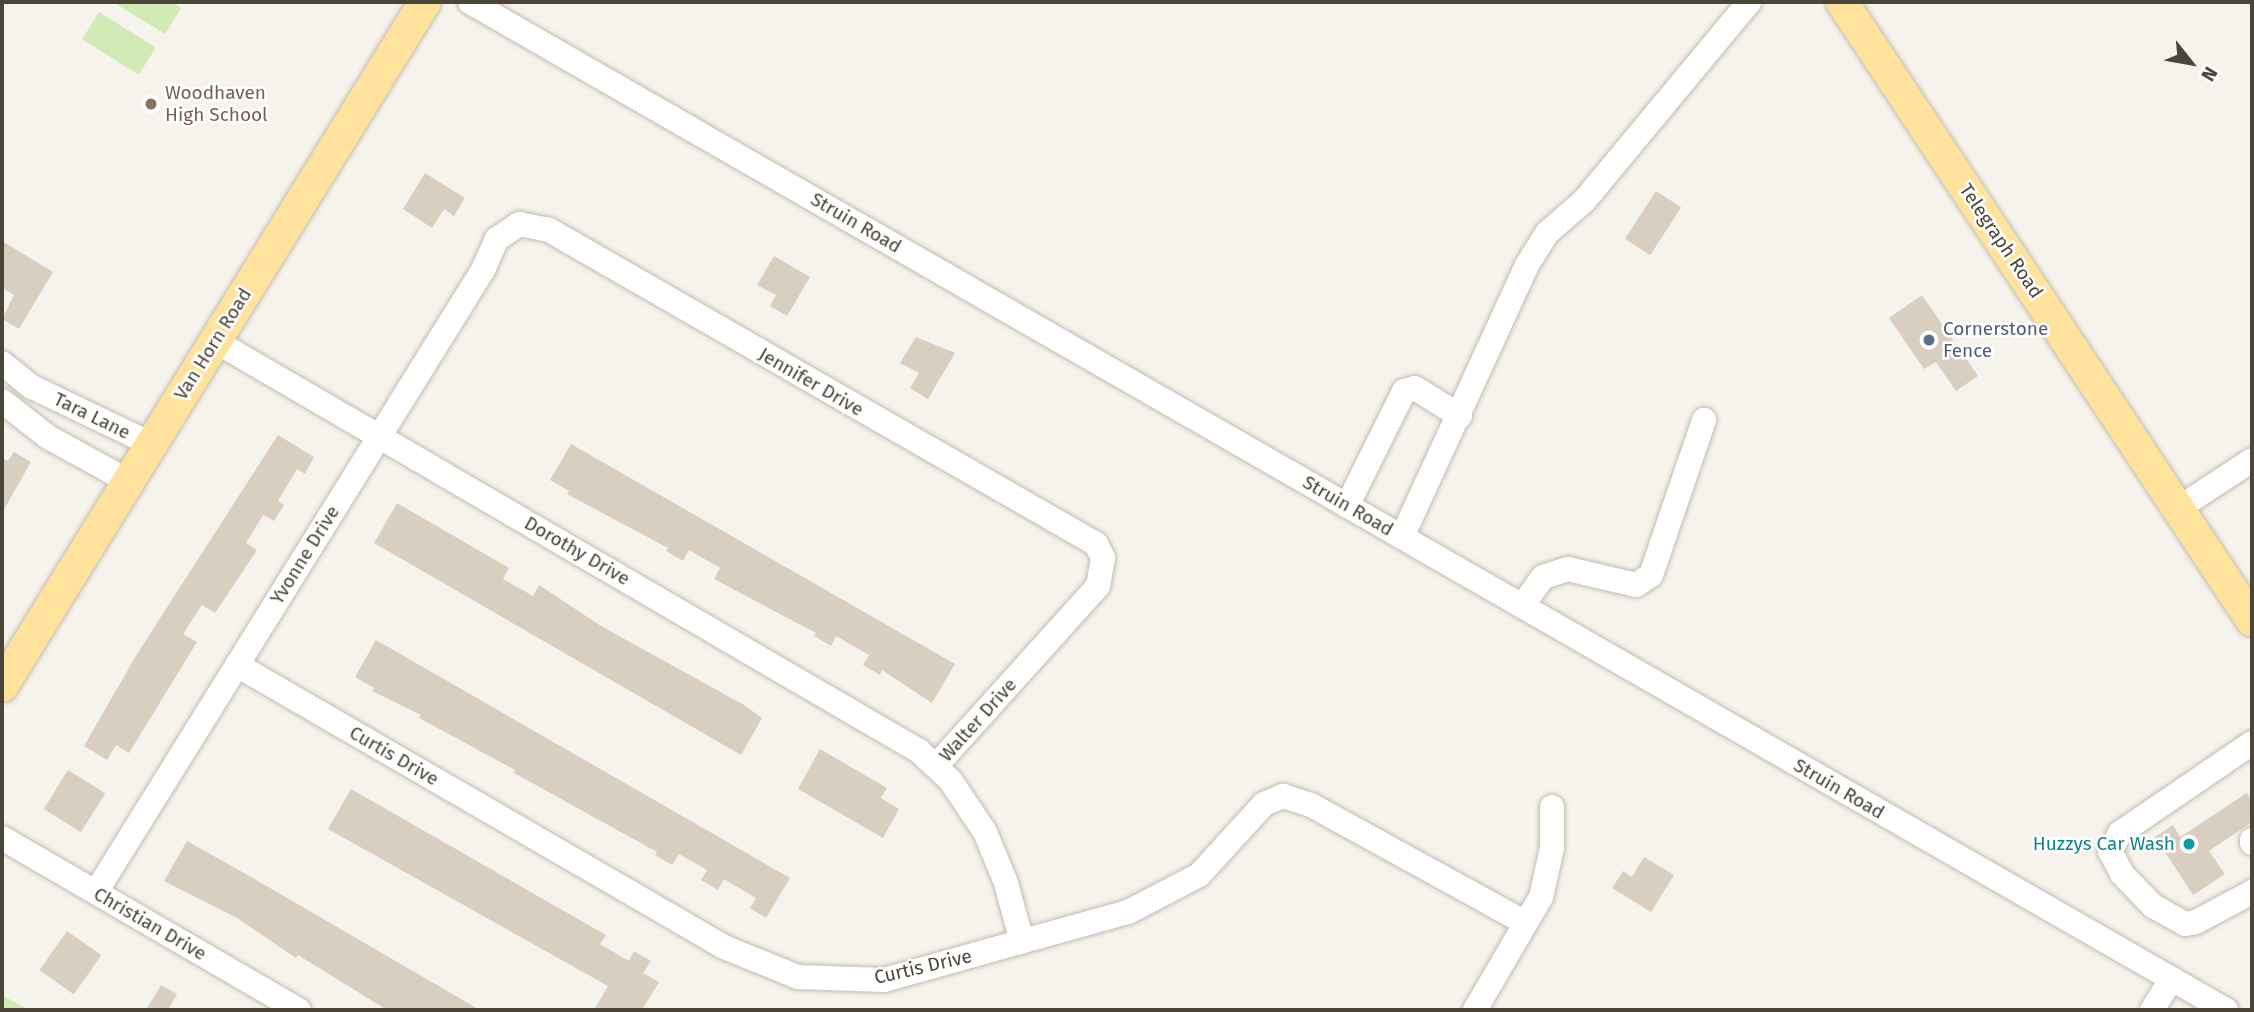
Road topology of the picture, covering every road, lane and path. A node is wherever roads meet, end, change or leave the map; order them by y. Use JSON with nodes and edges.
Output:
{"nodes":[{"id":1,"x":425,"y":2,"type":"edge"},
{"id":2,"x":470,"y":2,"type":"edge"},
{"id":3,"x":1749,"y":2,"type":"edge"},
{"id":4,"x":1842,"y":2,"type":"edge"},
{"id":5,"x":519,"y":224,"type":"joint"},
{"id":6,"x":215,"y":341,"type":"junction"},
{"id":7,"x":2,"y":363,"type":"edge"},
{"id":8,"x":32,"y":387,"type":"junction"},
{"id":9,"x":9,"y":408,"type":"edge"},
{"id":10,"x":1460,"y":416,"type":"junction"},
{"id":11,"x":1704,"y":420,"type":"dead end"},
{"id":12,"x":380,"y":436,"type":"junction"},
{"id":13,"x":151,"y":444,"type":"junction"},
{"id":14,"x":2252,"y":460,"type":"edge"},
{"id":15,"x":128,"y":481,"type":"junction"},
{"id":16,"x":1347,"y":506,"type":"junction"},
{"id":17,"x":2179,"y":508,"type":"junction"},
{"id":18,"x":1402,"y":537,"type":"junction"},
{"id":19,"x":1099,"y":549,"type":"joint"},
{"id":20,"x":1522,"y":606,"type":"junction"},
{"id":21,"x":2252,"y":620,"type":"edge"},
{"id":22,"x":237,"y":665,"type":"junction"},
{"id":23,"x":2,"y":685,"type":"edge"},
{"id":24,"x":2252,"y":743,"type":"edge"},
{"id":25,"x":936,"y":766,"type":"junction"},
{"id":26,"x":1552,"y":807,"type":"dead end"},
{"id":27,"x":2,"y":838,"type":"edge"},
{"id":28,"x":96,"y":892,"type":"junction"},
{"id":29,"x":2252,"y":892,"type":"edge"},
{"id":30,"x":1526,"y":923,"type":"junction"},
{"id":31,"x":1022,"y":942,"type":"junction"},
{"id":32,"x":2171,"y":980,"type":"junction"},
{"id":33,"x":2196,"y":1003,"type":"edge"},
{"id":34,"x":299,"y":1010,"type":"edge"},
{"id":35,"x":1475,"y":1010,"type":"edge"},
{"id":36,"x":2152,"y":1010,"type":"edge"},
{"id":37,"x":2226,"y":1010,"type":"edge"}],
"edges":[{"from":1,"to":6,"type":"main road","name":"Van Horn Road"},
{"from":2,"to":16,"type":"street","name":"Struin Road"},
{"from":3,"to":10,"type":"street"},
{"from":4,"to":17,"type":"main road","name":"Telegraph Road"},
{"from":5,"to":12,"type":"street","name":"Yvonne Drive"},
{"from":5,"to":19,"type":"street","name":"Jennifer Drive"},
{"from":6,"to":12,"type":"street","name":"Dorothy Drive"},
{"from":6,"to":13,"type":"main road","name":"Van Horn Road"},
{"from":7,"to":8,"type":"street","name":"Tara Lane"},
{"from":8,"to":9,"type":"street","name":"Tara Lane"},
{"from":8,"to":13,"type":"street","name":"Tara Lane"},
{"from":9,"to":15,"type":"street","name":"Tara Lane"},
{"from":10,"to":16,"type":"street"},
{"from":10,"to":18,"type":"street"},
{"from":11,"to":20,"type":"street"},
{"from":12,"to":22,"type":"street","name":"Yvonne Drive"},
{"from":12,"to":25,"type":"street","name":"Dorothy Drive"},
{"from":13,"to":15,"type":"main road","name":"Van Horn Road"},
{"from":14,"to":17,"type":"street"},
{"from":15,"to":23,"type":"main road","name":"Van Horn Road"},
{"from":16,"to":18,"type":"street","name":"Struin Road"},
{"from":17,"to":21,"type":"main road","name":"Telegraph Road"},
{"from":18,"to":20,"type":"street","name":"Struin Road"},
{"from":19,"to":25,"type":"street","name":"Walter Drive"},
{"from":20,"to":32,"type":"street","name":"Struin Road"},
{"from":22,"to":28,"type":"street","name":"Yvonne Drive"},
{"from":22,"to":31,"type":"street","name":"Curtis Drive"},
{"from":24,"to":29,"type":"street"},
{"from":25,"to":31,"type":"street","name":"Walter Drive"},
{"from":26,"to":30,"type":"street"},
{"from":27,"to":28,"type":"street","name":"Christian Drive"},
{"from":28,"to":34,"type":"street","name":"Christian Drive"},
{"from":30,"to":31,"type":"street","name":"Curtis Drive"},
{"from":30,"to":35,"type":"street"},
{"from":32,"to":33,"type":"street","name":"Struin Road"},
{"from":32,"to":36,"type":"street"},
{"from":33,"to":37,"type":"street","name":"Struin Road"}]}
